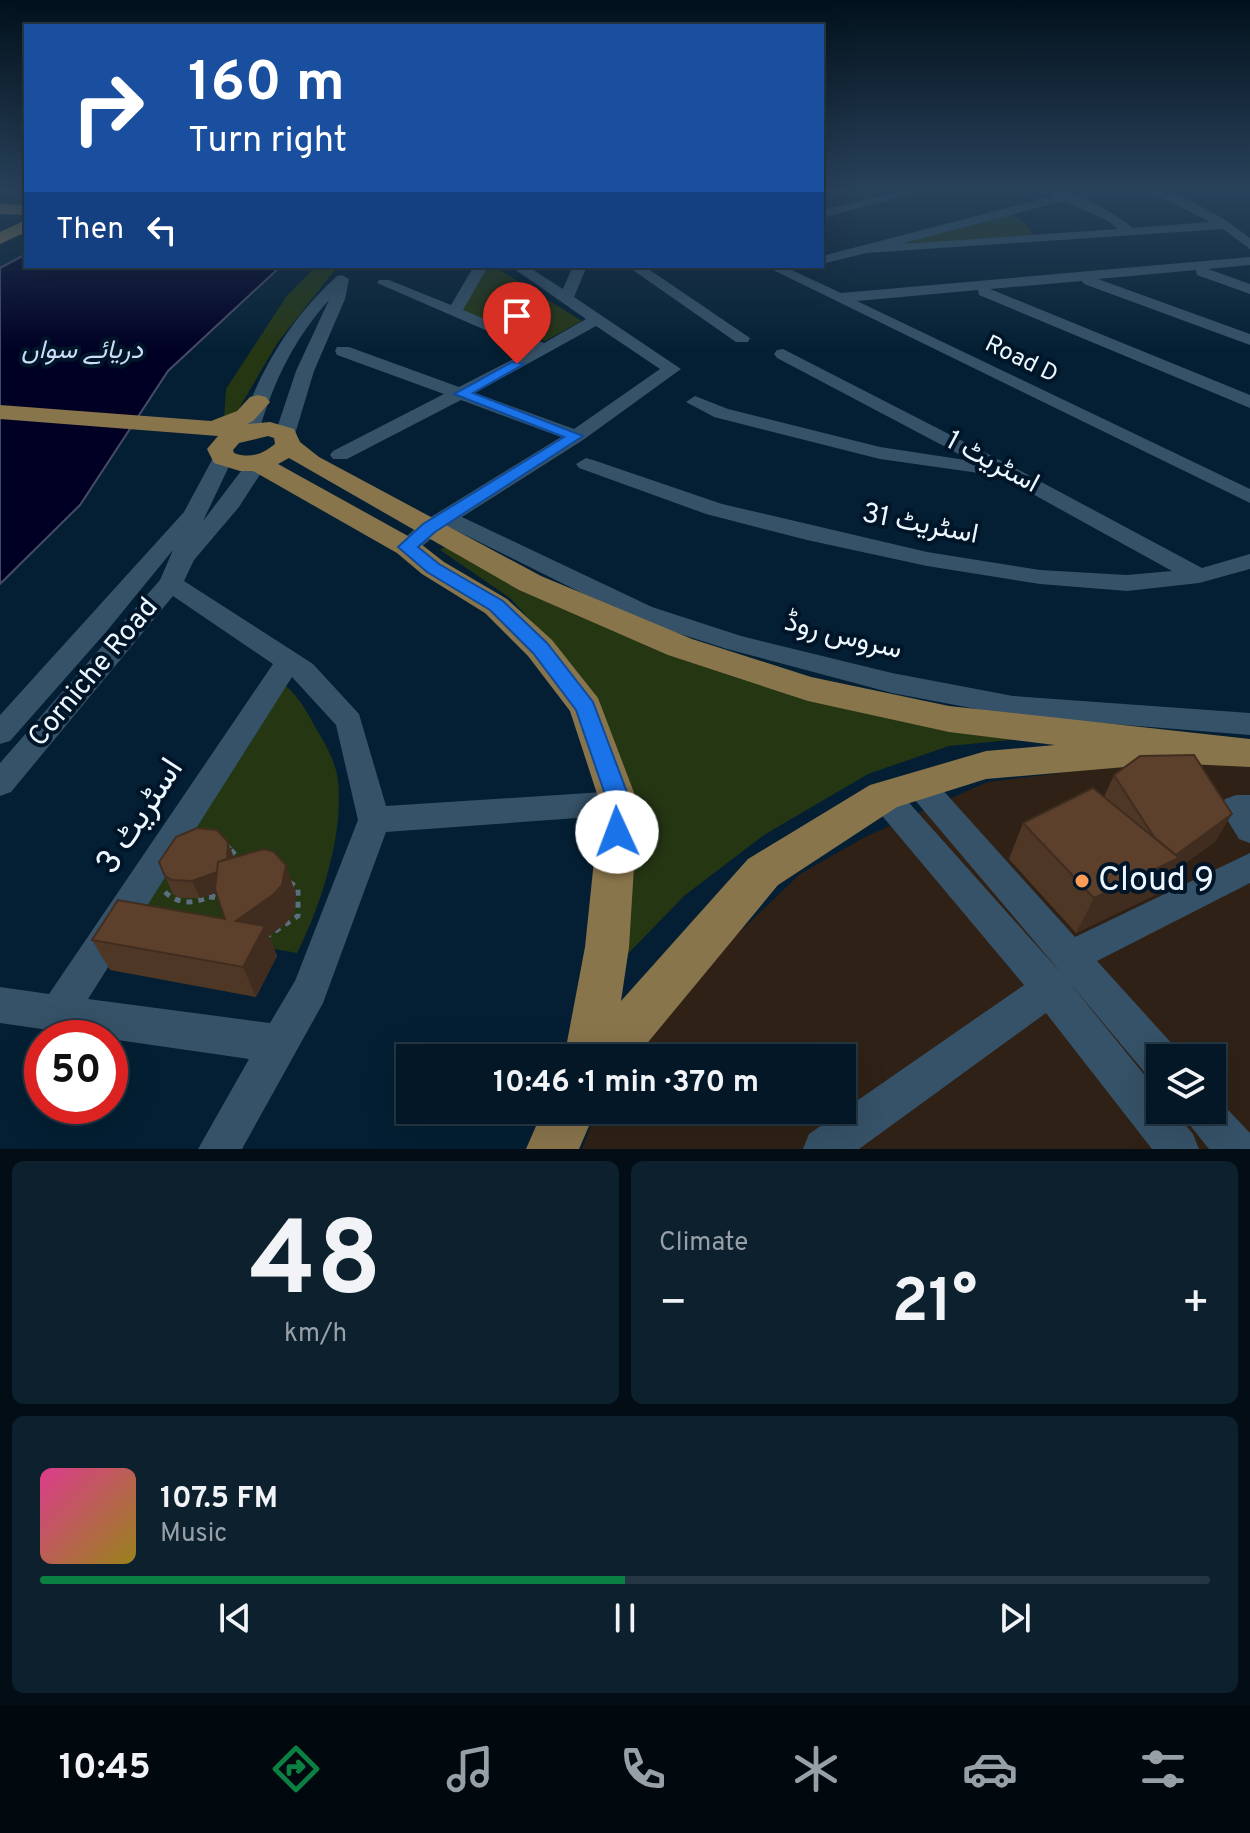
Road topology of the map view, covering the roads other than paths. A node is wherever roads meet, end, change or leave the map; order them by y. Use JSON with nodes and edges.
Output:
{"nodes":[{"id":1,"x":890,"y":245,"type":"edge"},
{"id":2,"x":949,"y":245,"type":"edge"},
{"id":3,"x":871,"y":250,"type":"junction"},
{"id":4,"x":824,"y":260,"type":"edge"},
{"id":5,"x":1250,"y":264,"type":"edge"},
{"id":6,"x":354,"y":268,"type":"edge"},
{"id":7,"x":480,"y":268,"type":"edge"},
{"id":8,"x":520,"y":268,"type":"edge"},
{"id":9,"x":579,"y":268,"type":"edge"},
{"id":10,"x":637,"y":268,"type":"edge"},
{"id":11,"x":759,"y":268,"type":"edge"},
{"id":12,"x":776,"y":268,"type":"edge"},
{"id":13,"x":795,"y":268,"type":"edge"},
{"id":14,"x":1202,"y":272,"type":"junction"},
{"id":15,"x":342,"y":279,"type":"junction"},
{"id":16,"x":1089,"y":281,"type":"junction"},
{"id":17,"x":384,"y":283,"type":"dead end"},
{"id":18,"x":1250,"y":289,"type":"edge"},
{"id":19,"x":984,"y":292,"type":"junction"},
{"id":20,"x":566,"y":299,"type":"junction"},
{"id":21,"x":847,"y":301,"type":"junction"},
{"id":22,"x":454,"y":313,"type":"junction"},
{"id":23,"x":598,"y":318,"type":"junction"},
{"id":24,"x":742,"y":338,"type":"dead end"},
{"id":25,"x":1250,"y":340,"type":"edge"},
{"id":26,"x":545,"y":350,"type":"junction"},
{"id":27,"x":343,"y":351,"type":"dead end"},
{"id":28,"x":783,"y":354,"type":"dead end"},
{"id":29,"x":461,"y":394,"type":"junction"},
{"id":30,"x":258,"y":402,"type":"junction"},
{"id":31,"x":695,"y":402,"type":"dead end"},
{"id":32,"x":1250,"y":402,"type":"edge"},
{"id":33,"x":0,"y":412,"type":"edge"},
{"id":34,"x":0,"y":431,"type":"edge"},
{"id":35,"x":249,"y":431,"type":"junction"},
{"id":36,"x":576,"y":436,"type":"junction"},
{"id":37,"x":286,"y":439,"type":"junction"},
{"id":38,"x":215,"y":440,"type":"junction"},
{"id":39,"x":340,"y":455,"type":"dead end"},
{"id":40,"x":258,"y":462,"type":"junction"},
{"id":41,"x":586,"y":464,"type":"dead end"},
{"id":42,"x":1010,"y":473,"type":"junction"},
{"id":43,"x":1250,"y":487,"type":"edge"},
{"id":44,"x":1250,"y":497,"type":"edge"},
{"id":45,"x":193,"y":516,"type":"junction"},
{"id":46,"x":427,"y":531,"type":"junction"},
{"id":47,"x":1250,"y":561,"type":"edge"},
{"id":48,"x":177,"y":570,"type":"junction"},
{"id":49,"x":1199,"y":576,"type":"junction"},
{"id":50,"x":289,"y":661,"type":"junction"},
{"id":51,"x":1250,"y":724,"type":"edge"},
{"id":52,"x":0,"y":733,"type":"edge"},
{"id":53,"x":1207,"y":749,"type":"junction"},
{"id":54,"x":1250,"y":753,"type":"edge"},
{"id":55,"x":0,"y":784,"type":"edge"},
{"id":56,"x":902,"y":790,"type":"junction"},
{"id":57,"x":619,"y":803,"type":"junction"},
{"id":58,"x":1250,"y":808,"type":"edge"},
{"id":59,"x":374,"y":820,"type":"junction"},
{"id":60,"x":1250,"y":830,"type":"edge"},
{"id":61,"x":1250,"y":867,"type":"edge"},
{"id":62,"x":1061,"y":972,"type":"junction"},
{"id":63,"x":0,"y":1005,"type":"edge"},
{"id":64,"x":57,"y":1014,"type":"junction"},
{"id":65,"x":280,"y":1044,"type":"junction"},
{"id":66,"x":590,"y":1044,"type":"edge"},
{"id":67,"x":615,"y":1044,"type":"edge"},
{"id":68,"x":1146,"y":1048,"type":"edge"},
{"id":69,"x":564,"y":1124,"type":"edge"},
{"id":70,"x":1215,"y":1124,"type":"edge"},
{"id":71,"x":219,"y":1149,"type":"edge"},
{"id":72,"x":552,"y":1149,"type":"edge"},
{"id":73,"x":824,"y":1149,"type":"edge"},
{"id":74,"x":1178,"y":1149,"type":"edge"},
{"id":75,"x":1236,"y":1149,"type":"edge"}],
"edges":[{"from":1,"to":3,"type":"street"},
{"from":2,"to":3,"type":"street"},
{"from":3,"to":4,"type":"street"},
{"from":5,"to":14,"type":"street"},
{"from":5,"to":21,"type":"street"},
{"from":6,"to":15,"type":"street"},
{"from":7,"to":22,"type":"street"},
{"from":8,"to":20,"type":"street"},
{"from":9,"to":20,"type":"street"},
{"from":10,"to":24,"type":"street"},
{"from":11,"to":21,"type":"street"},
{"from":12,"to":21,"type":"street","name":"Road D"},
{"from":13,"to":21,"type":"street","name":"Road D"},
{"from":14,"to":16,"type":"street"},
{"from":14,"to":18,"type":"street"},
{"from":15,"to":30,"type":"street"},
{"from":15,"to":37,"type":"street"},
{"from":16,"to":19,"type":"street"},
{"from":16,"to":25,"type":"street"},
{"from":17,"to":22,"type":"street"},
{"from":19,"to":21,"type":"street"},
{"from":19,"to":32,"type":"street"},
{"from":20,"to":23,"type":"street"},
{"from":21,"to":43,"type":"street","name":"Road D"},
{"from":21,"to":44,"type":"street","name":"Road D"},
{"from":22,"to":26,"type":"street"},
{"from":23,"to":26,"type":"street"},
{"from":23,"to":36,"type":"street"},
{"from":26,"to":29,"type":"street"},
{"from":27,"to":29,"type":"street"},
{"from":28,"to":42,"type":"street","name":"اسٹریٹ 1"},
{"from":29,"to":36,"type":"street"},
{"from":29,"to":39,"type":"street"},
{"from":30,"to":35,"type":"street"},
{"from":30,"to":38,"type":"main road"},
{"from":31,"to":42,"type":"street"},
{"from":33,"to":38,"type":"main road"},
{"from":34,"to":38,"type":"main road"},
{"from":35,"to":37,"type":"main road"},
{"from":35,"to":38,"type":"main road"},
{"from":36,"to":46,"type":"street"},
{"from":37,"to":40,"type":"main road"},
{"from":37,"to":46,"type":"main road"},
{"from":38,"to":40,"type":"main road"},
{"from":38,"to":45,"type":"street"},
{"from":40,"to":46,"type":"main road"},
{"from":40,"to":48,"type":"street","name":"Corniche Road"},
{"from":41,"to":49,"type":"street","name":"اسٹریٹ 31"},
{"from":42,"to":49,"type":"street","name":"اسٹریٹ 1"},
{"from":45,"to":48,"type":"street"},
{"from":45,"to":52,"type":"street"},
{"from":46,"to":51,"type":"street","name":"سروس روڈ"},
{"from":46,"to":53,"type":"main road"},
{"from":46,"to":57,"type":"main road"},
{"from":47,"to":49,"type":"street","name":"اسٹریٹ 31"},
{"from":48,"to":50,"type":"street"},
{"from":48,"to":55,"type":"street","name":"Corniche Road"},
{"from":50,"to":59,"type":"street"},
{"from":50,"to":64,"type":"street","name":"اسٹریٹ 3"},
{"from":53,"to":54,"type":"main road"},
{"from":53,"to":56,"type":"main road"},
{"from":56,"to":62,"type":"street"},
{"from":56,"to":67,"type":"main road"},
{"from":57,"to":59,"type":"street"},
{"from":57,"to":66,"type":"main road"},
{"from":58,"to":60,"type":"street"},
{"from":59,"to":65,"type":"street"},
{"from":61,"to":62,"type":"street"},
{"from":62,"to":68,"type":"street"},
{"from":62,"to":73,"type":"street"},
{"from":62,"to":74,"type":"street"},
{"from":63,"to":64,"type":"street"},
{"from":64,"to":65,"type":"street"},
{"from":65,"to":71,"type":"street"},
{"from":69,"to":72,"type":"main road"},
{"from":70,"to":75,"type":"street"}]}
